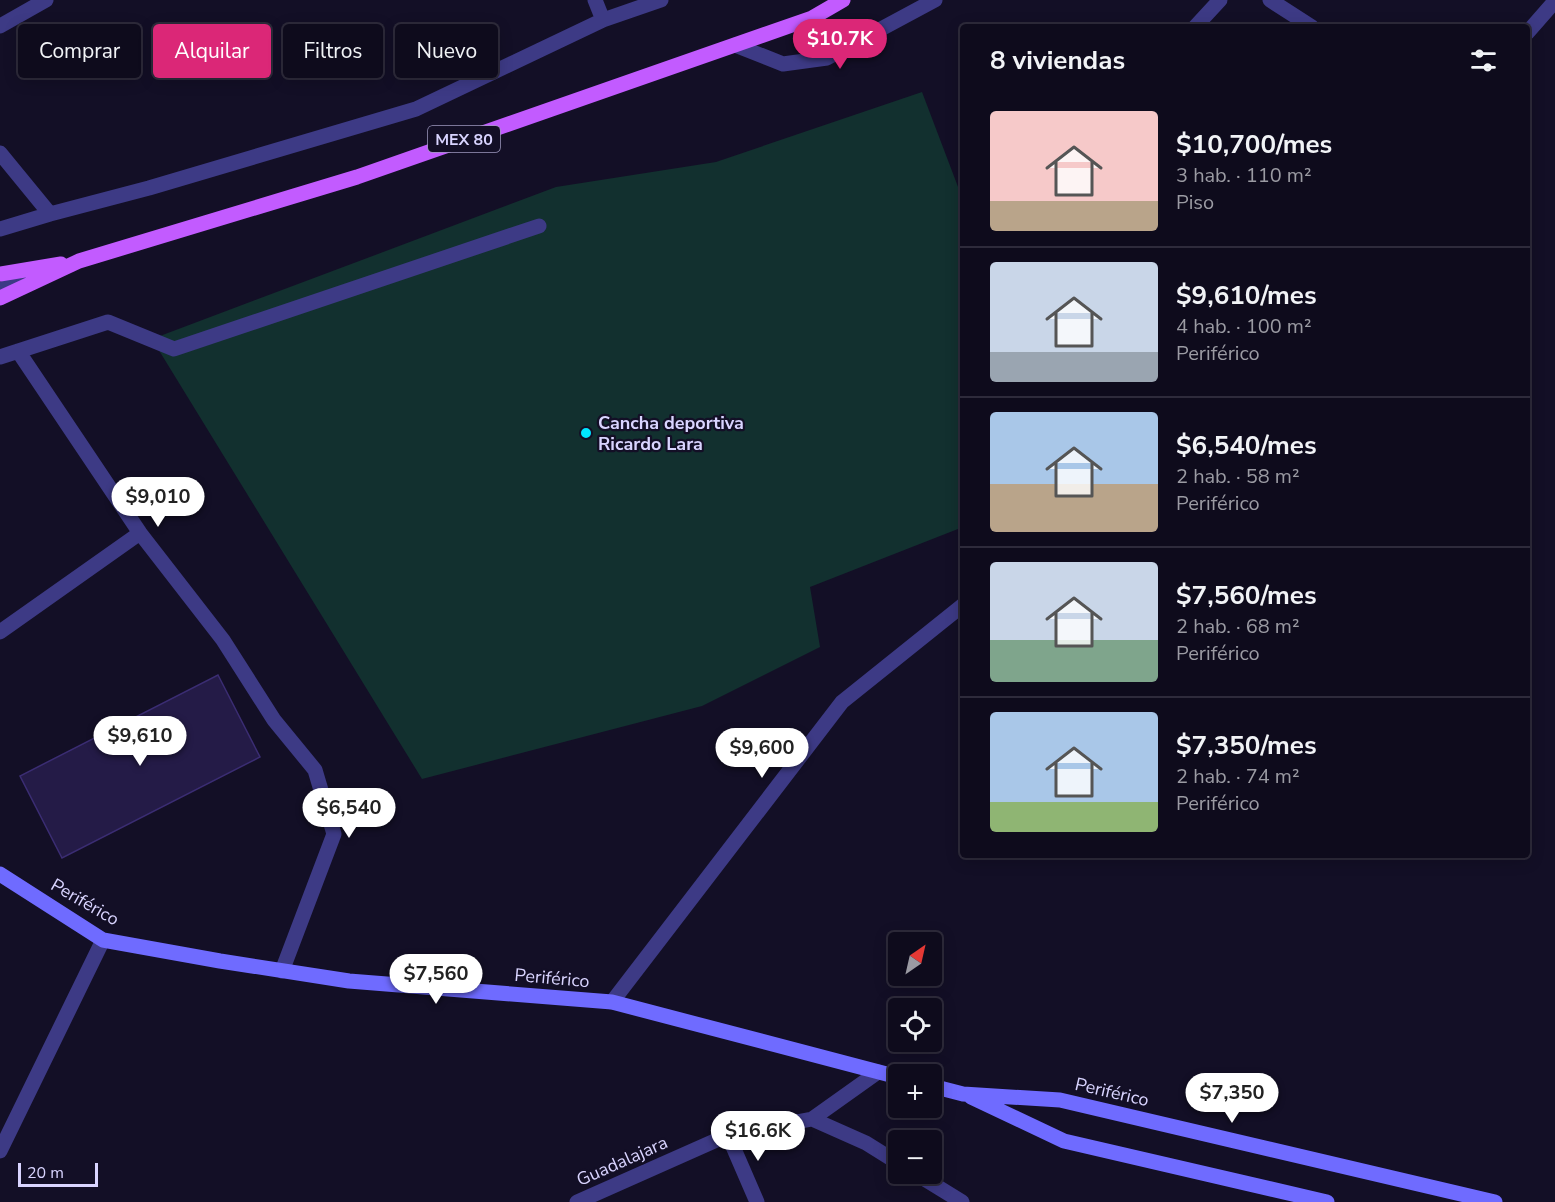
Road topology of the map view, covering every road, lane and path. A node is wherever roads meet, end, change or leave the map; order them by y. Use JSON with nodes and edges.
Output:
{"nodes":[{"id":1,"x":46,"y":0,"type":"edge"},
{"id":2,"x":595,"y":0,"type":"edge"},
{"id":3,"x":661,"y":0,"type":"edge"},
{"id":4,"x":843,"y":0,"type":"edge"},
{"id":5,"x":935,"y":0,"type":"edge"},
{"id":6,"x":1220,"y":0,"type":"edge"},
{"id":7,"x":1270,"y":0,"type":"edge"},
{"id":8,"x":1555,"y":1,"type":"edge"},
{"id":9,"x":603,"y":20,"type":"junction"},
{"id":10,"x":1198,"y":24,"type":"edge"},
{"id":11,"x":1307,"y":24,"type":"edge"},
{"id":12,"x":0,"y":26,"type":"edge"},
{"id":13,"x":1530,"y":30,"type":"edge"},
{"id":14,"x":735,"y":45,"type":"junction"},
{"id":15,"x":0,"y":153,"type":"edge"},
{"id":16,"x":50,"y":214,"type":"junction"},
{"id":17,"x":539,"y":226,"type":"dead end"},
{"id":18,"x":0,"y":229,"type":"edge"},
{"id":19,"x":79,"y":261,"type":"junction"},
{"id":20,"x":0,"y":274,"type":"edge"},
{"id":21,"x":0,"y":288,"type":"edge"},
{"id":22,"x":0,"y":298,"type":"edge"},
{"id":23,"x":18,"y":351,"type":"junction"},
{"id":24,"x":0,"y":357,"type":"edge"},
{"id":25,"x":140,"y":533,"type":"junction"},
{"id":26,"x":960,"y":607,"type":"edge"},
{"id":27,"x":0,"y":632,"type":"edge"},
{"id":28,"x":0,"y":874,"type":"edge"},
{"id":29,"x":104,"y":940,"type":"junction"},
{"id":30,"x":282,"y":970,"type":"junction"},
{"id":31,"x":612,"y":1002,"type":"junction"},
{"id":32,"x":878,"y":1072,"type":"junction"},
{"id":33,"x":888,"y":1074,"type":"edge"},
{"id":34,"x":942,"y":1089,"type":"edge"},
{"id":35,"x":963,"y":1094,"type":"junction"},
{"id":36,"x":812,"y":1119,"type":"junction"},
{"id":37,"x":728,"y":1135,"type":"junction"},
{"id":38,"x":0,"y":1151,"type":"edge"},
{"id":39,"x":888,"y":1157,"type":"edge"},
{"id":40,"x":933,"y":1184,"type":"edge"},
{"id":41,"x":577,"y":1202,"type":"edge"},
{"id":42,"x":757,"y":1202,"type":"edge"},
{"id":43,"x":962,"y":1202,"type":"edge"},
{"id":44,"x":1327,"y":1202,"type":"edge"},
{"id":45,"x":1495,"y":1202,"type":"edge"}],
"edges":[{"from":1,"to":12,"type":"street"},
{"from":2,"to":9,"type":"street"},
{"from":3,"to":9,"type":"street"},
{"from":4,"to":14,"type":"main road","number":"MEX 80"},
{"from":5,"to":14,"type":"street"},
{"from":6,"to":10,"type":"street"},
{"from":7,"to":11,"type":"street"},
{"from":8,"to":13,"type":"street"},
{"from":9,"to":16,"type":"street"},
{"from":14,"to":19,"type":"main road","number":"MEX 80"},
{"from":15,"to":16,"type":"street"},
{"from":16,"to":18,"type":"street"},
{"from":17,"to":23,"type":"street"},
{"from":19,"to":20,"type":"main road","number":"MEX 80"},
{"from":19,"to":21,"type":"lane"},
{"from":19,"to":22,"type":"main road","number":"MEX 80"},
{"from":23,"to":24,"type":"street"},
{"from":23,"to":25,"type":"street"},
{"from":25,"to":27,"type":"street"},
{"from":25,"to":30,"type":"street"},
{"from":26,"to":31,"type":"street"},
{"from":28,"to":29,"type":"street","name":"Periférico"},
{"from":29,"to":30,"type":"street","name":"Periférico"},
{"from":29,"to":38,"type":"street"},
{"from":30,"to":31,"type":"street","name":"Periférico"},
{"from":31,"to":32,"type":"street","name":"Periférico"},
{"from":32,"to":33,"type":"street","name":"Periférico"},
{"from":32,"to":36,"type":"street","name":"Guadalajara"},
{"from":34,"to":35,"type":"street","name":"Periférico"},
{"from":35,"to":44,"type":"street","name":"Periférico"},
{"from":35,"to":45,"type":"street","name":"Periférico"},
{"from":36,"to":37,"type":"street","name":"Guadalajara"},
{"from":36,"to":39,"type":"street"},
{"from":37,"to":41,"type":"street","name":"Guadalajara"},
{"from":37,"to":42,"type":"street"},
{"from":40,"to":43,"type":"street"}]}
